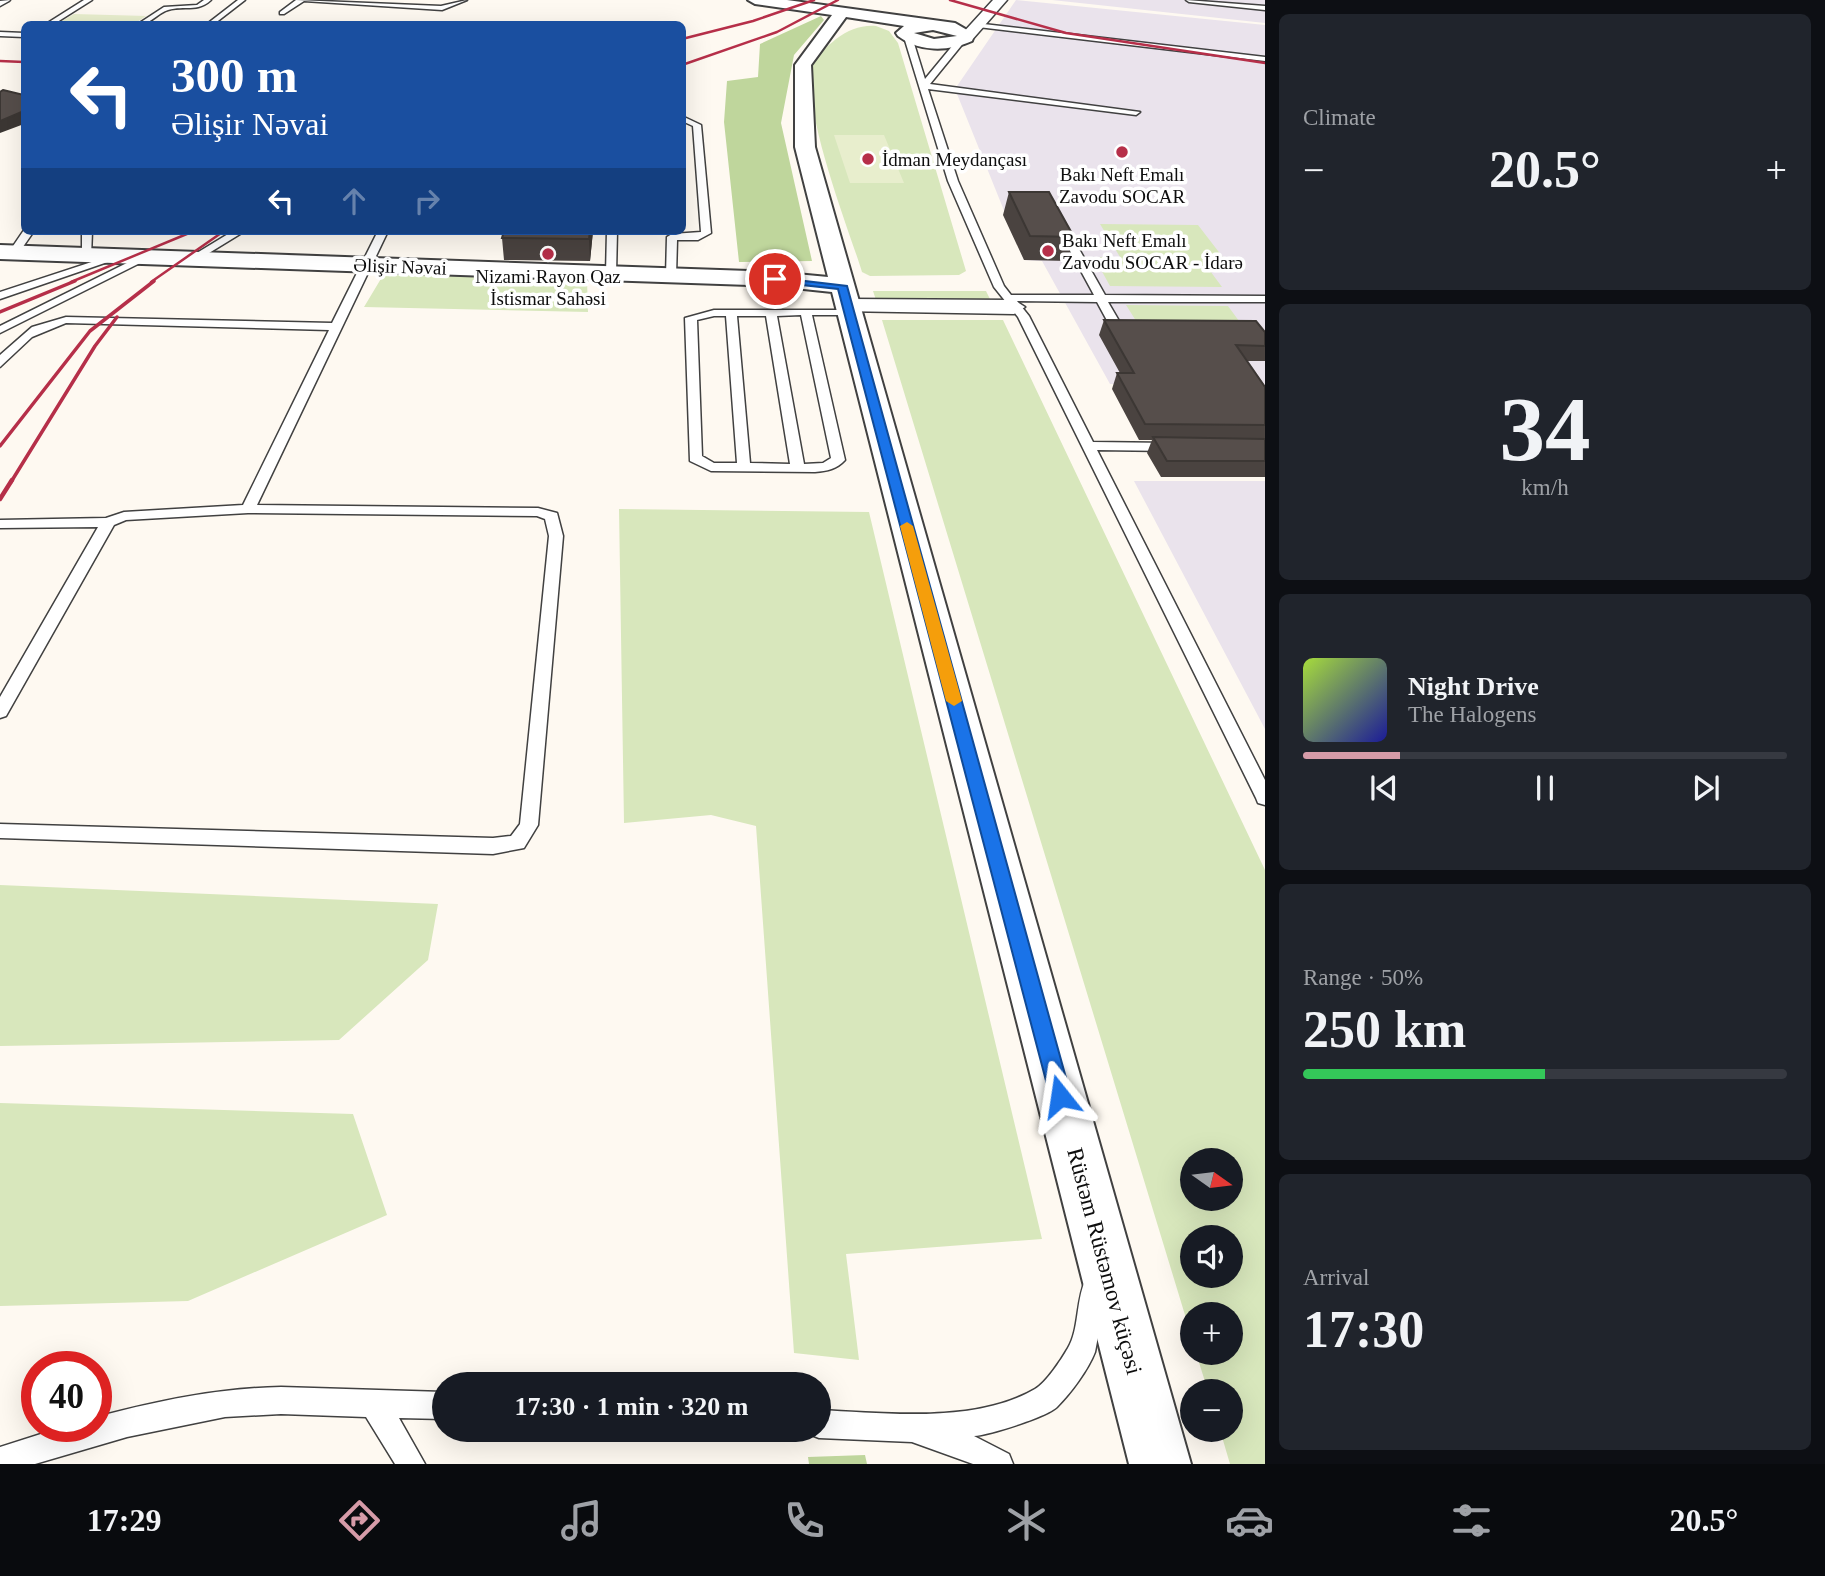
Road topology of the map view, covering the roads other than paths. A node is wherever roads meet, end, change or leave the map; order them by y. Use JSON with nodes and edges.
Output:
{"nodes":[{"id":1,"x":7,"y":0,"type":"edge"},
{"id":2,"x":89,"y":0,"type":"edge"},
{"id":3,"x":208,"y":0,"type":"edge"},
{"id":4,"x":242,"y":0,"type":"edge"},
{"id":5,"x":301,"y":0,"type":"edge"},
{"id":6,"x":307,"y":0,"type":"edge"},
{"id":7,"x":464,"y":0,"type":"edge"},
{"id":8,"x":764,"y":0,"type":"edge"},
{"id":9,"x":1000,"y":0,"type":"edge"},
{"id":10,"x":1189,"y":0,"type":"edge"},
{"id":11,"x":1251,"y":0,"type":"edge"},
{"id":12,"x":1265,"y":1,"type":"edge"},
{"id":13,"x":0,"y":4,"type":"edge"},
{"id":14,"x":1265,"y":8,"type":"edge"},
{"id":15,"x":842,"y":12,"type":"junction"},
{"id":16,"x":282,"y":13,"type":"dead end"},
{"id":17,"x":55,"y":21,"type":"edge"},
{"id":18,"x":146,"y":21,"type":"edge"},
{"id":19,"x":215,"y":21,"type":"edge"},
{"id":20,"x":933,"y":25,"type":"junction"},
{"id":21,"x":978,"y":25,"type":"junction"},
{"id":22,"x":0,"y":34,"type":"edge"},
{"id":23,"x":21,"y":35,"type":"edge"},
{"id":24,"x":908,"y":37,"type":"junction"},
{"id":25,"x":963,"y":39,"type":"junction"},
{"id":26,"x":1265,"y":59,"type":"edge"},
{"id":27,"x":924,"y":86,"type":"junction"},
{"id":28,"x":1136,"y":112,"type":"dead end"},
{"id":29,"x":686,"y":120,"type":"edge"},
{"id":30,"x":25,"y":235,"type":"edge"},
{"id":31,"x":87,"y":235,"type":"edge"},
{"id":32,"x":233,"y":235,"type":"edge"},
{"id":33,"x":381,"y":235,"type":"edge"},
{"id":34,"x":612,"y":235,"type":"edge"},
{"id":35,"x":1074,"y":249,"type":"edge"},
{"id":36,"x":7,"y":252,"type":"edge"},
{"id":37,"x":88,"y":255,"type":"junction"},
{"id":38,"x":120,"y":256,"type":"junction"},
{"id":39,"x":147,"y":257,"type":"junction"},
{"id":40,"x":192,"y":259,"type":"junction"},
{"id":41,"x":366,"y":265,"type":"junction"},
{"id":42,"x":611,"y":274,"type":"junction"},
{"id":43,"x":671,"y":276,"type":"junction"},
{"id":44,"x":0,"y":296,"type":"edge"},
{"id":45,"x":1007,"y":297,"type":"junction"},
{"id":46,"x":1102,"y":299,"type":"junction"},
{"id":47,"x":1265,"y":299,"type":"edge"},
{"id":48,"x":846,"y":302,"type":"junction"},
{"id":49,"x":806,"y":312,"type":"junction"},
{"id":50,"x":731,"y":313,"type":"junction"},
{"id":51,"x":771,"y":313,"type":"junction"},
{"id":52,"x":1116,"y":326,"type":"edge"},
{"id":53,"x":335,"y":327,"type":"junction"},
{"id":54,"x":0,"y":330,"type":"edge"},
{"id":55,"x":0,"y":363,"type":"edge"},
{"id":56,"x":1087,"y":446,"type":"junction"},
{"id":57,"x":1183,"y":447,"type":"edge"},
{"id":58,"x":744,"y":467,"type":"junction"},
{"id":59,"x":798,"y":468,"type":"junction"},
{"id":60,"x":248,"y":509,"type":"junction"},
{"id":61,"x":108,"y":522,"type":"junction"},
{"id":62,"x":0,"y":524,"type":"edge"},
{"id":63,"x":0,"y":712,"type":"edge"},
{"id":64,"x":1265,"y":798,"type":"edge"},
{"id":65,"x":0,"y":831,"type":"edge"},
{"id":66,"x":1097,"y":1231,"type":"junction"},
{"id":67,"x":374,"y":1404,"type":"junction"},
{"id":68,"x":432,"y":1406,"type":"edge"},
{"id":69,"x":831,"y":1424,"type":"edge"},
{"id":70,"x":913,"y":1428,"type":"junction"},
{"id":71,"x":0,"y":1461,"type":"edge"},
{"id":72,"x":411,"y":1464,"type":"edge"},
{"id":73,"x":999,"y":1464,"type":"edge"},
{"id":74,"x":1160,"y":1464,"type":"edge"}],
"edges":[{"from":1,"to":13,"type":"lane"},
{"from":2,"to":17,"type":"lane"},
{"from":3,"to":18,"type":"lane"},
{"from":4,"to":19,"type":"lane"},
{"from":5,"to":16,"type":"lane"},
{"from":6,"to":7,"type":"lane"},
{"from":8,"to":15,"type":"street"},
{"from":9,"to":21,"type":"street"},
{"from":10,"to":14,"type":"lane"},
{"from":11,"to":12,"type":"lane"},
{"from":15,"to":20,"type":"street"},
{"from":15,"to":48,"type":"street","name":"Rüstəm Rüstəmov küçəsi"},
{"from":20,"to":21,"type":"street"},
{"from":20,"to":24,"type":"street"},
{"from":20,"to":25,"type":"street"},
{"from":21,"to":25,"type":"street"},
{"from":21,"to":26,"type":"lane"},
{"from":22,"to":23,"type":"lane"},
{"from":24,"to":25,"type":"street"},
{"from":24,"to":27,"type":"lane"},
{"from":25,"to":27,"type":"lane"},
{"from":27,"to":28,"type":"lane"},
{"from":27,"to":45,"type":"lane"},
{"from":29,"to":43,"type":"lane"},
{"from":30,"to":36,"type":"lane"},
{"from":31,"to":37,"type":"lane"},
{"from":32,"to":40,"type":"lane"},
{"from":33,"to":41,"type":"lane"},
{"from":34,"to":42,"type":"lane"},
{"from":35,"to":46,"type":"lane"},
{"from":36,"to":37,"type":"street","name":"Əlişir Nəvai"},
{"from":37,"to":38,"type":"street","name":"Əlişir Nəvai"},
{"from":38,"to":39,"type":"street","name":"Əlişir Nəvai"},
{"from":38,"to":44,"type":"lane"},
{"from":39,"to":40,"type":"street","name":"Əlişir Nəvai"},
{"from":39,"to":54,"type":"lane"},
{"from":40,"to":41,"type":"street","name":"Əlişir Nəvai"},
{"from":41,"to":42,"type":"street","name":"Əlişir Nəvai"},
{"from":41,"to":53,"type":"lane"},
{"from":42,"to":43,"type":"street","name":"Əlişir Nəvai"},
{"from":43,"to":48,"type":"street","name":"Əlişir Nəvai"},
{"from":45,"to":46,"type":"lane"},
{"from":45,"to":48,"type":"street"},
{"from":45,"to":56,"type":"lane"},
{"from":46,"to":47,"type":"lane"},
{"from":46,"to":52,"type":"lane"},
{"from":48,"to":49,"type":"lane"},
{"from":48,"to":66,"type":"street","name":"Rüstəm Rüstəmov küçəsi"},
{"from":49,"to":51,"type":"lane"},
{"from":49,"to":59,"type":"lane"},
{"from":50,"to":51,"type":"lane"},
{"from":50,"to":58,"type":"lane"},
{"from":50,"to":58,"type":"lane"},
{"from":51,"to":59,"type":"lane"},
{"from":53,"to":55,"type":"lane"},
{"from":53,"to":60,"type":"lane"},
{"from":56,"to":57,"type":"lane"},
{"from":56,"to":64,"type":"lane"},
{"from":58,"to":59,"type":"lane"},
{"from":60,"to":61,"type":"lane"},
{"from":60,"to":65,"type":"lane"},
{"from":61,"to":62,"type":"lane"},
{"from":61,"to":63,"type":"lane"},
{"from":66,"to":70,"type":"lane"},
{"from":66,"to":74,"type":"street","name":"Rüstəm Rüstəmov küçəsi"},
{"from":67,"to":68,"type":"lane"},
{"from":67,"to":71,"type":"lane"},
{"from":67,"to":72,"type":"lane"},
{"from":69,"to":70,"type":"lane"},
{"from":70,"to":73,"type":"lane"}]}
